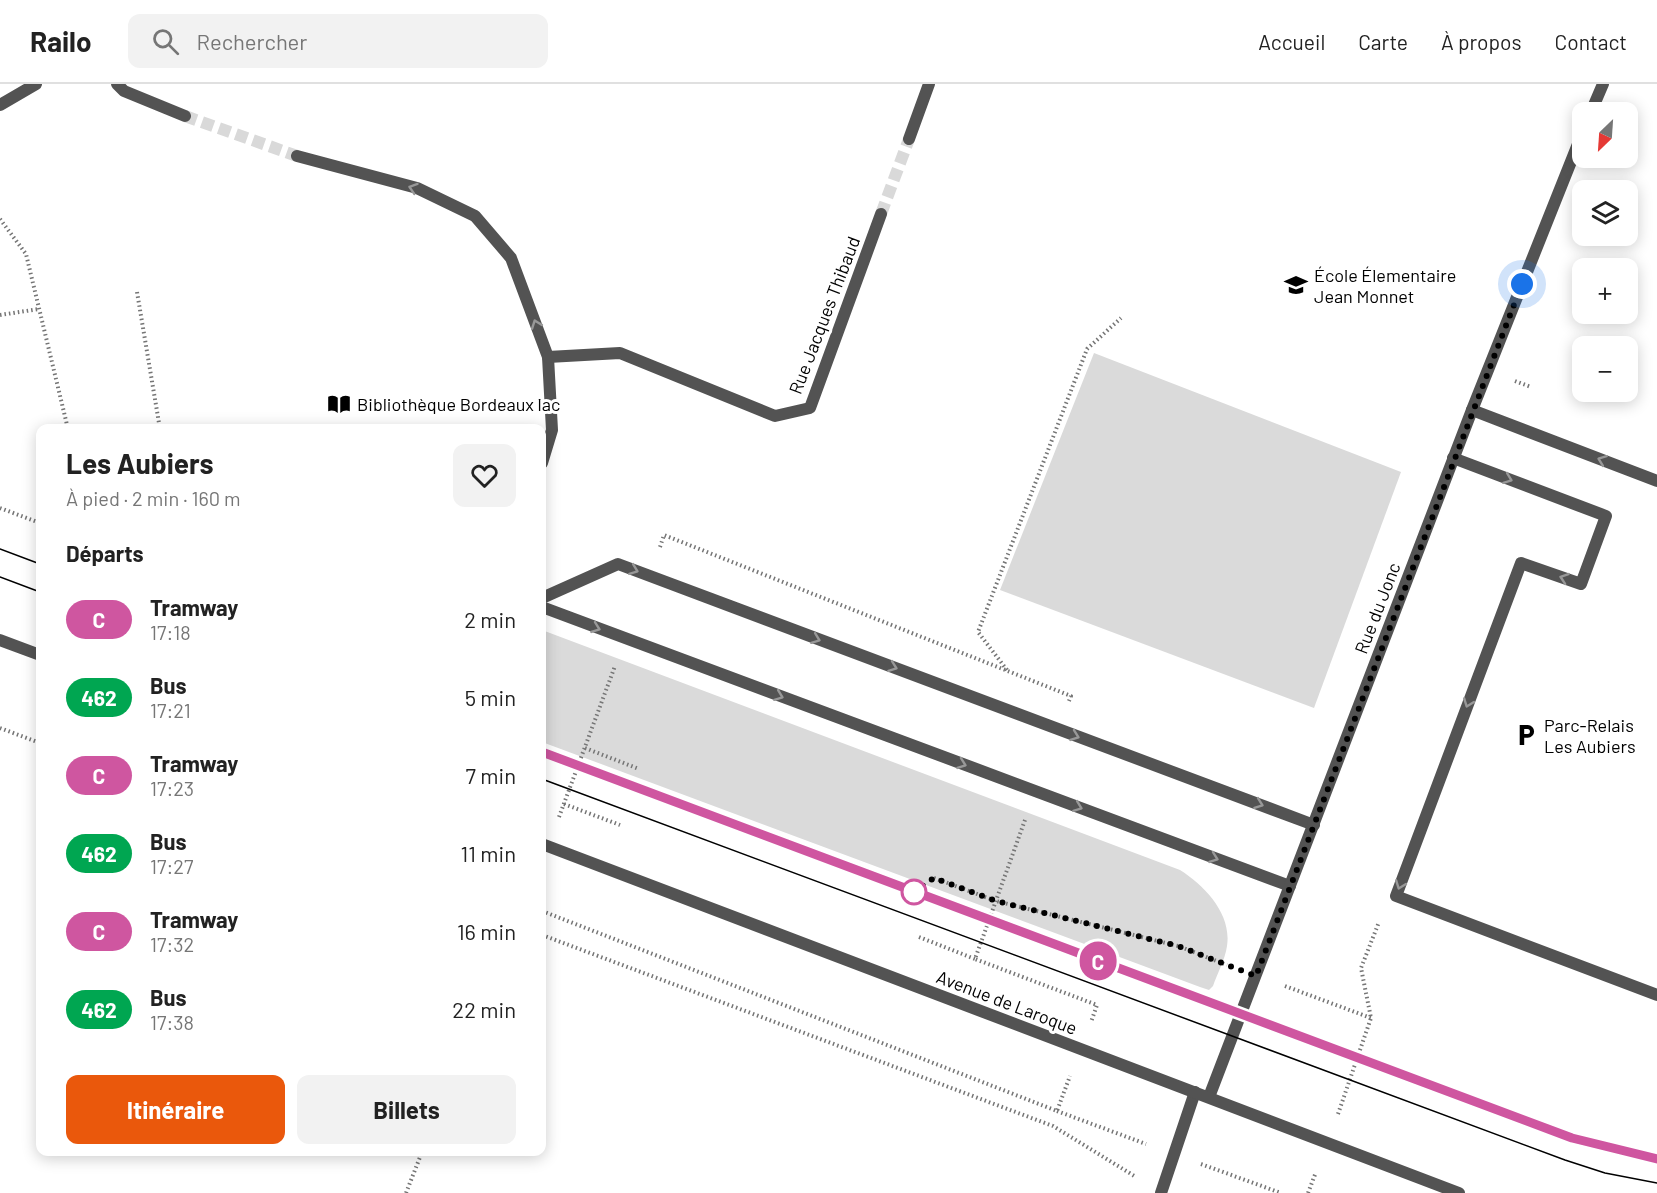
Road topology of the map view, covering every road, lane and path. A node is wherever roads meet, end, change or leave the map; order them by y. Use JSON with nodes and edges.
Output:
{"nodes":[{"id":1,"x":36,"y":84,"type":"edge"},
{"id":2,"x":117,"y":84,"type":"edge"},
{"id":3,"x":929,"y":84,"type":"edge"},
{"id":4,"x":1603,"y":84,"type":"edge"},
{"id":5,"x":1595,"y":102,"type":"edge"},
{"id":6,"x":0,"y":105,"type":"edge"},
{"id":7,"x":185,"y":116,"type":"tunnel mouth"},
{"id":8,"x":909,"y":139,"type":"tunnel mouth"},
{"id":9,"x":297,"y":156,"type":"tunnel mouth"},
{"id":10,"x":1572,"y":159,"type":"edge"},
{"id":11,"x":881,"y":214,"type":"tunnel mouth"},
{"id":12,"x":0,"y":219,"type":"edge"},
{"id":13,"x":137,"y":292,"type":"dead end"},
{"id":14,"x":39,"y":309,"type":"junction"},
{"id":15,"x":0,"y":315,"type":"edge"},
{"id":16,"x":1121,"y":318,"type":"dead end"},
{"id":17,"x":548,"y":357,"type":"junction"},
{"id":18,"x":1472,"y":410,"type":"junction"},
{"id":19,"x":67,"y":424,"type":"edge"},
{"id":20,"x":159,"y":424,"type":"edge"},
{"id":21,"x":546,"y":450,"type":"edge"},
{"id":22,"x":1454,"y":458,"type":"junction"},
{"id":23,"x":1657,"y":480,"type":"edge"},
{"id":24,"x":0,"y":508,"type":"edge"},
{"id":25,"x":36,"y":522,"type":"edge"},
{"id":26,"x":664,"y":536,"type":"dead end"},
{"id":27,"x":649,"y":576,"type":"junction"},
{"id":28,"x":546,"y":596,"type":"edge"},
{"id":29,"x":546,"y":609,"type":"edge"},
{"id":30,"x":626,"y":638,"type":"junction"},
{"id":31,"x":0,"y":640,"type":"edge"},
{"id":32,"x":36,"y":654,"type":"edge"},
{"id":33,"x":1007,"y":670,"type":"dead end"},
{"id":34,"x":0,"y":728,"type":"edge"},
{"id":35,"x":36,"y":742,"type":"edge"},
{"id":36,"x":585,"y":748,"type":"junction"},
{"id":37,"x":639,"y":769,"type":"dead end"},
{"id":38,"x":564,"y":804,"type":"junction"},
{"id":39,"x":620,"y":825,"type":"dead end"},
{"id":40,"x":1314,"y":825,"type":"junction"},
{"id":41,"x":546,"y":843,"type":"edge"},
{"id":42,"x":546,"y":845,"type":"edge"},
{"id":43,"x":934,"y":878,"type":"dead end"},
{"id":44,"x":1290,"y":886,"type":"junction"},
{"id":45,"x":1396,"y":896,"type":"junction"},
{"id":46,"x":546,"y":936,"type":"edge"},
{"id":47,"x":919,"y":937,"type":"dead end"},
{"id":48,"x":975,"y":959,"type":"dead end"},
{"id":49,"x":1256,"y":976,"type":"junction"},
{"id":50,"x":1657,"y":995,"type":"edge"},
{"id":51,"x":1371,"y":1018,"type":"junction"},
{"id":52,"x":1195,"y":1092,"type":"junction"},
{"id":53,"x":1209,"y":1097,"type":"junction"},
{"id":54,"x":1327,"y":1143,"type":"junction"},
{"id":55,"x":420,"y":1156,"type":"edge"},
{"id":56,"x":406,"y":1193,"type":"edge"},
{"id":57,"x":1161,"y":1193,"type":"edge"},
{"id":58,"x":1308,"y":1193,"type":"edge"},
{"id":59,"x":1459,"y":1193,"type":"edge"}],
"edges":[{"from":1,"to":6,"type":"street"},
{"from":2,"to":7,"type":"street"},
{"from":3,"to":8,"type":"street"},
{"from":4,"to":5,"type":"street"},
{"from":17,"to":9,"type":"street","one_way":true},
{"from":10,"to":18,"type":"street","name":"Rue du Jonc"},
{"from":11,"to":17,"type":"street","name":"Rue Jacques Thibaud"},
{"from":12,"to":14,"type":"path"},
{"from":13,"to":20,"type":"path"},
{"from":14,"to":15,"type":"path"},
{"from":14,"to":19,"type":"path"},
{"from":16,"to":33,"type":"path"},
{"from":17,"to":21,"type":"street"},
{"from":18,"to":22,"type":"street","name":"Rue du Jonc"},
{"from":23,"to":18,"type":"street","one_way":true},
{"from":22,"to":40,"type":"street","name":"Rue du Jonc"},
{"from":22,"to":45,"type":"street","one_way":true},
{"from":24,"to":25,"type":"path"},
{"from":26,"to":27,"type":"path"},
{"from":28,"to":27,"type":"street","one_way":true},
{"from":27,"to":40,"type":"street","one_way":true},
{"from":29,"to":30,"type":"street","one_way":true},
{"from":30,"to":36,"type":"path"},
{"from":30,"to":44,"type":"street","one_way":true},
{"from":31,"to":32,"type":"street"},
{"from":34,"to":35,"type":"path"},
{"from":36,"to":37,"type":"path"},
{"from":36,"to":38,"type":"path"},
{"from":38,"to":39,"type":"path"},
{"from":38,"to":41,"type":"path"},
{"from":40,"to":44,"type":"street","name":"Rue du Jonc"},
{"from":42,"to":52,"type":"street","name":"Avenue de Laroque"},
{"from":43,"to":49,"type":"path"},
{"from":44,"to":49,"type":"street","name":"Rue du Jonc"},
{"from":45,"to":50,"type":"street"},
{"from":45,"to":51,"type":"path"},
{"from":46,"to":57,"type":"path"},
{"from":47,"to":48,"type":"path"},
{"from":49,"to":51,"type":"path"},
{"from":49,"to":53,"type":"street","name":"Rue du Jonc"},
{"from":51,"to":54,"type":"path"},
{"from":52,"to":53,"type":"street","name":"Avenue de Laroque"},
{"from":52,"to":57,"type":"street"},
{"from":53,"to":54,"type":"street","name":"Avenue de Laroque"},
{"from":54,"to":58,"type":"path"},
{"from":54,"to":59,"type":"street","name":"Avenue de Laroque"},
{"from":55,"to":56,"type":"path"}]}
